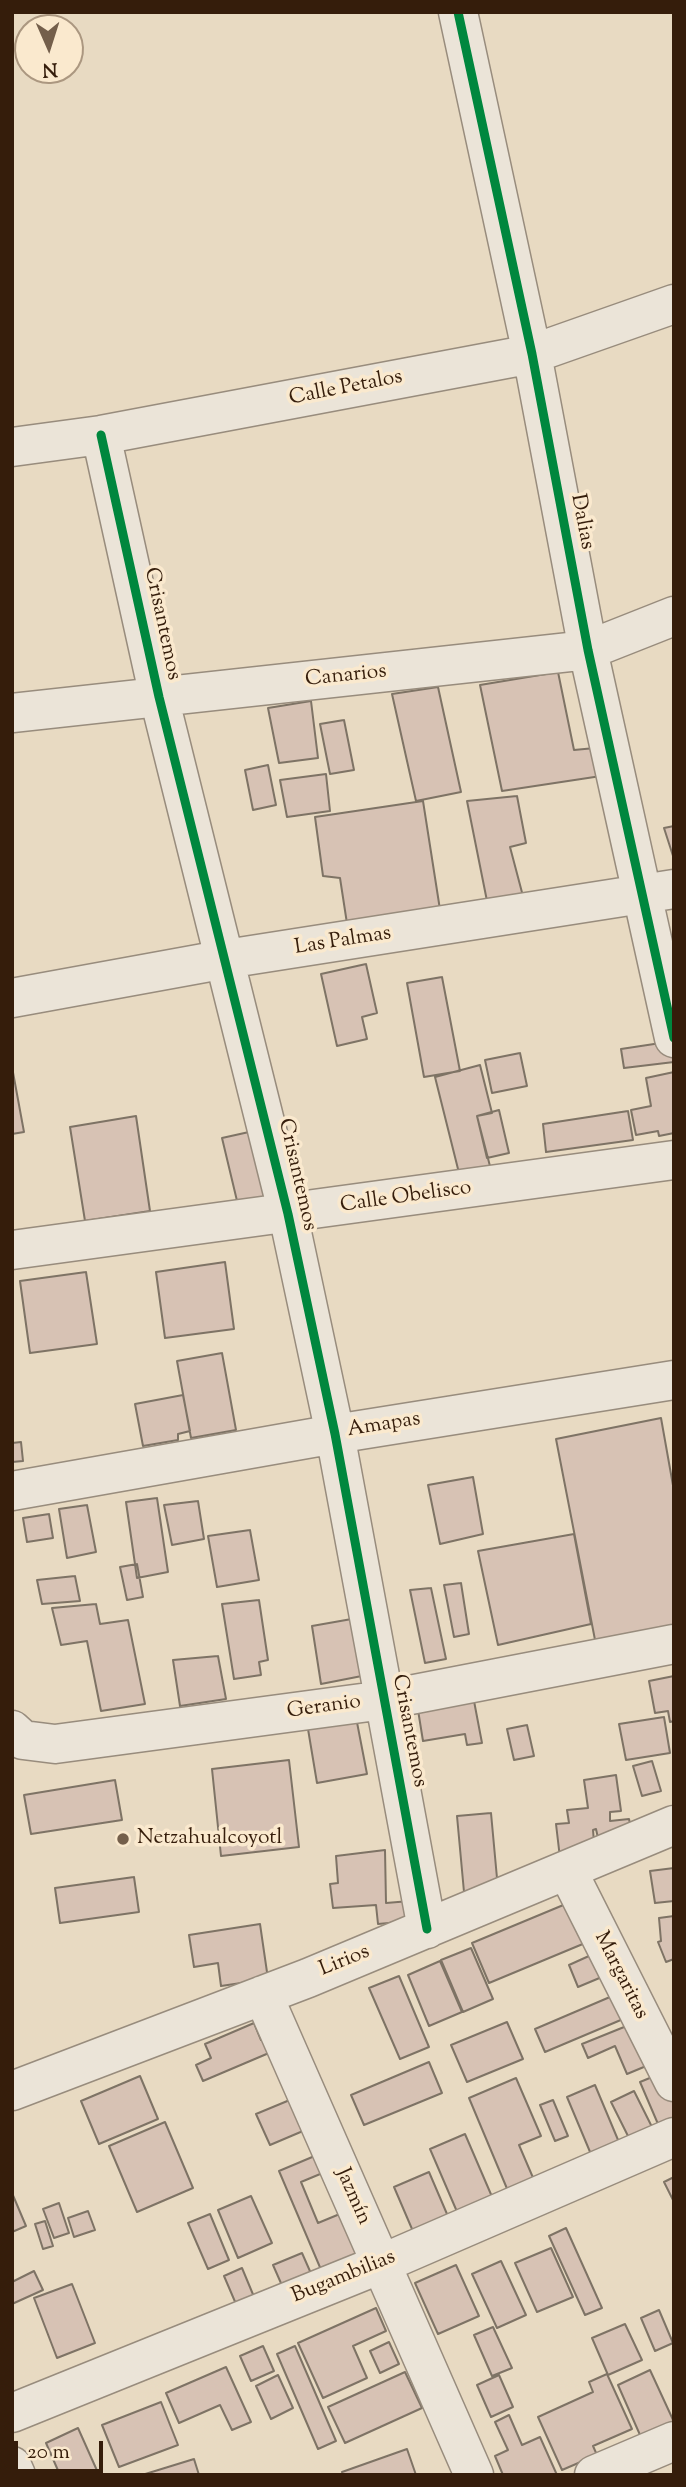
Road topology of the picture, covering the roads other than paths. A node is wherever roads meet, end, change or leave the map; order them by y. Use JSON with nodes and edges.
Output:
{"nodes":[{"id":1,"x":458,"y":12,"type":"edge"},
{"id":2,"x":674,"y":304,"type":"edge"},
{"id":3,"x":532,"y":354,"type":"junction"},
{"id":4,"x":101,"y":435,"type":"junction"},
{"id":5,"x":12,"y":447,"type":"edge"},
{"id":6,"x":674,"y":616,"type":"edge"},
{"id":7,"x":588,"y":650,"type":"junction"},
{"id":8,"x":159,"y":697,"type":"junction"},
{"id":9,"x":12,"y":713,"type":"edge"},
{"id":10,"x":659,"y":892,"type":"edge"},
{"id":11,"x":226,"y":959,"type":"junction"},
{"id":12,"x":12,"y":998,"type":"edge"},
{"id":13,"x":674,"y":1038,"type":"edge"},
{"id":14,"x":674,"y":1160,"type":"edge"},
{"id":15,"x":288,"y":1214,"type":"junction"},
{"id":16,"x":12,"y":1250,"type":"edge"},
{"id":17,"x":674,"y":1380,"type":"edge"},
{"id":18,"x":335,"y":1434,"type":"junction"},
{"id":19,"x":12,"y":1491,"type":"edge"},
{"id":20,"x":674,"y":1644,"type":"edge"},
{"id":21,"x":384,"y":1700,"type":"junction"},
{"id":22,"x":12,"y":1730,"type":"edge"},
{"id":23,"x":674,"y":1825,"type":"edge"},
{"id":24,"x":567,"y":1870,"type":"junction"},
{"id":25,"x":427,"y":1928,"type":"junction"},
{"id":26,"x":263,"y":1995,"type":"junction"},
{"id":27,"x":661,"y":2027,"type":"edge"},
{"id":28,"x":674,"y":2082,"type":"edge"},
{"id":29,"x":12,"y":2091,"type":"edge"},
{"id":30,"x":674,"y":2137,"type":"edge"},
{"id":31,"x":381,"y":2264,"type":"junction"},
{"id":32,"x":12,"y":2413,"type":"edge"},
{"id":33,"x":674,"y":2441,"type":"edge"},
{"id":34,"x":12,"y":2466,"type":"edge"},
{"id":35,"x":16,"y":2475,"type":"edge"},
{"id":36,"x":474,"y":2475,"type":"edge"},
{"id":37,"x":594,"y":2475,"type":"edge"}],
"edges":[{"from":1,"to":3,"type":"street","name":"Dalias"},
{"from":2,"to":3,"type":"street","name":"Calle Petalos"},
{"from":3,"to":4,"type":"street","name":"Calle Petalos"},
{"from":3,"to":7,"type":"street","name":"Dalias"},
{"from":4,"to":5,"type":"street","name":"Calle Petalos"},
{"from":4,"to":8,"type":"street","name":"Crisantemos"},
{"from":6,"to":7,"type":"street","name":"Canarios"},
{"from":7,"to":8,"type":"street","name":"Canarios"},
{"from":7,"to":10,"type":"street","name":"Dalias"},
{"from":8,"to":9,"type":"street","name":"Canarios"},
{"from":8,"to":11,"type":"street","name":"Crisantemos"},
{"from":10,"to":11,"type":"street","name":"Las Palmas"},
{"from":10,"to":13,"type":"street","name":"Dalias"},
{"from":11,"to":12,"type":"street","name":"Las Palmas"},
{"from":11,"to":15,"type":"street","name":"Crisantemos"},
{"from":14,"to":15,"type":"street","name":"Calle Obelisco"},
{"from":15,"to":16,"type":"street","name":"Calle Obelisco"},
{"from":15,"to":18,"type":"street","name":"Crisantemos"},
{"from":17,"to":18,"type":"street","name":"Amapas"},
{"from":18,"to":19,"type":"street","name":"Amapas"},
{"from":18,"to":21,"type":"street","name":"Crisantemos"},
{"from":20,"to":21,"type":"street","name":"Geranio"},
{"from":21,"to":22,"type":"street","name":"Geranio"},
{"from":21,"to":25,"type":"street","name":"Crisantemos"},
{"from":23,"to":24,"type":"street","name":"Lirios"},
{"from":24,"to":25,"type":"street","name":"Lirios"},
{"from":24,"to":27,"type":"street","name":"Margaritas"},
{"from":25,"to":26,"type":"street","name":"Lirios"},
{"from":26,"to":29,"type":"street","name":"Lirios"},
{"from":26,"to":31,"type":"street","name":"Jazmín"},
{"from":27,"to":28,"type":"street","name":"Margaritas"},
{"from":30,"to":31,"type":"street","name":"Bugambilias"},
{"from":31,"to":32,"type":"street","name":"Bugambilias"},
{"from":31,"to":36,"type":"street","name":"Jazmín"},
{"from":33,"to":37,"type":"street"},
{"from":34,"to":35,"type":"street"}]}
